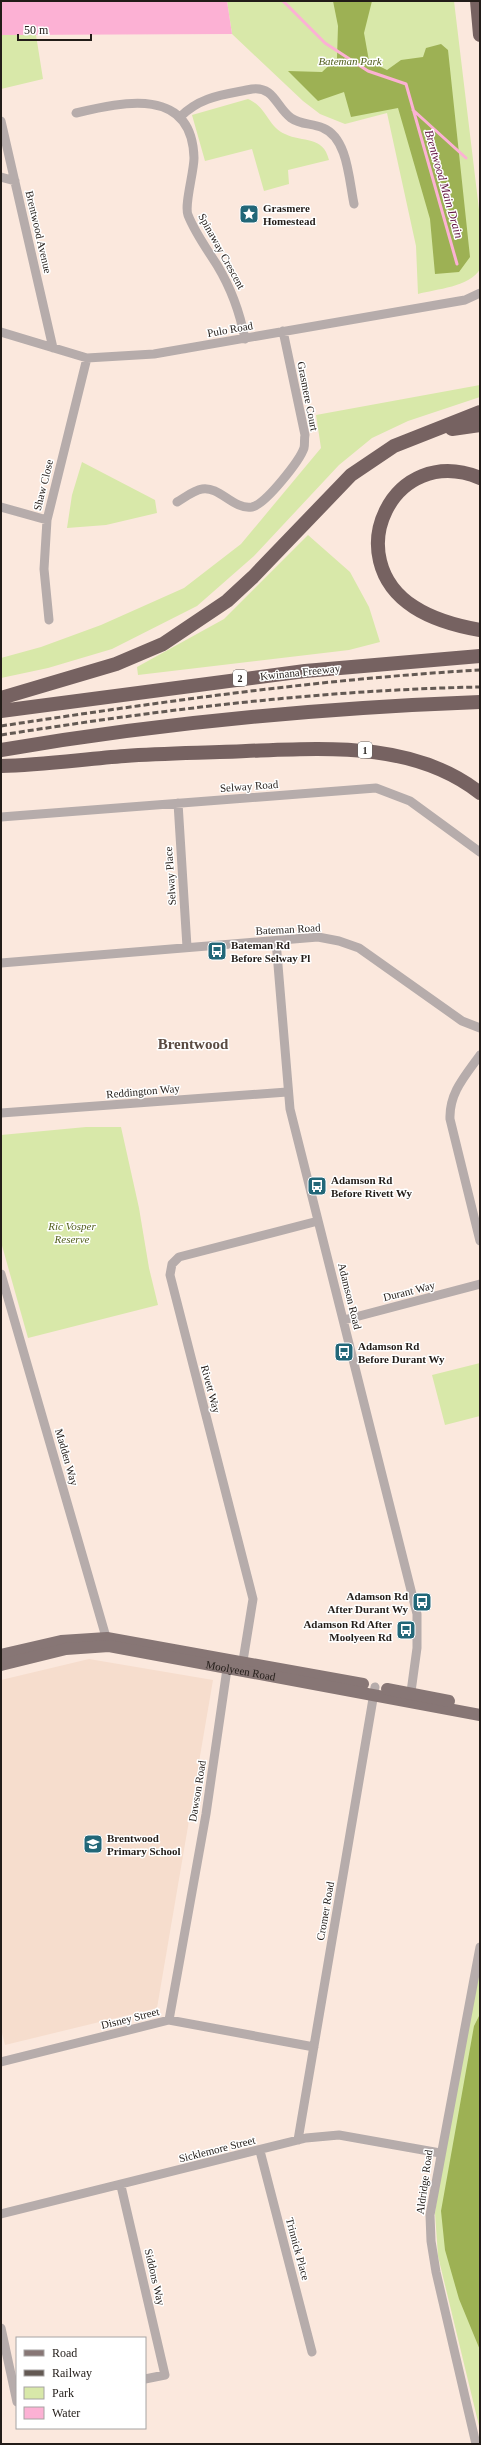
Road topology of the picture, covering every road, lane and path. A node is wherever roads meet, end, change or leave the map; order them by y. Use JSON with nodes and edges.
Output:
{"nodes":[{"id":1,"x":477,"y":1,"type":"edge"},
{"id":2,"x":480,"y":35,"type":"edge"},
{"id":3,"x":76,"y":113,"type":"dead end"},
{"id":4,"x":180,"y":118,"type":"junction"},
{"id":5,"x":1,"y":122,"type":"edge"},
{"id":6,"x":1,"y":177,"type":"edge"},
{"id":7,"x":15,"y":180,"type":"junction"},
{"id":8,"x":354,"y":204,"type":"dead end"},
{"id":9,"x":480,"y":293,"type":"edge"},
{"id":10,"x":465,"y":300,"type":"junction"},
{"id":11,"x":480,"y":301,"type":"edge"},
{"id":12,"x":283,"y":331,"type":"junction"},
{"id":13,"x":1,"y":332,"type":"edge"},
{"id":14,"x":245,"y":339,"type":"junction"},
{"id":15,"x":54,"y":348,"type":"junction"},
{"id":16,"x":87,"y":358,"type":"junction"},
{"id":17,"x":480,"y":412,"type":"edge"},
{"id":18,"x":480,"y":425,"type":"edge"},
{"id":19,"x":422,"y":434,"type":"junction"},
{"id":20,"x":480,"y":478,"type":"edge"},
{"id":21,"x":177,"y":502,"type":"dead end"},
{"id":22,"x":1,"y":507,"type":"edge"},
{"id":23,"x":47,"y":520,"type":"junction"},
{"id":24,"x":49,"y":620,"type":"dead end"},
{"id":25,"x":480,"y":630,"type":"edge"},
{"id":26,"x":480,"y":656,"type":"edge"},
{"id":27,"x":1,"y":698,"type":"edge"},
{"id":28,"x":480,"y":702,"type":"edge"},
{"id":29,"x":1,"y":711,"type":"edge"},
{"id":30,"x":1,"y":750,"type":"edge"},
{"id":31,"x":1,"y":766,"type":"edge"},
{"id":32,"x":480,"y":792,"type":"edge"},
{"id":33,"x":178,"y":803,"type":"junction"},
{"id":34,"x":1,"y":817,"type":"edge"},
{"id":35,"x":480,"y":852,"type":"edge"},
{"id":36,"x":276,"y":941,"type":"junction"},
{"id":37,"x":187,"y":947,"type":"junction"},
{"id":38,"x":1,"y":963,"type":"edge"},
{"id":39,"x":480,"y":1028,"type":"edge"},
{"id":40,"x":480,"y":1055,"type":"edge"},
{"id":41,"x":287,"y":1092,"type":"junction"},
{"id":42,"x":1,"y":1113,"type":"edge"},
{"id":43,"x":318,"y":1221,"type":"junction"},
{"id":44,"x":480,"y":1241,"type":"edge"},
{"id":45,"x":1,"y":1274,"type":"edge"},
{"id":46,"x":480,"y":1284,"type":"edge"},
{"id":47,"x":344,"y":1320,"type":"junction"},
{"id":48,"x":108,"y":1642,"type":"junction"},
{"id":49,"x":1,"y":1655,"type":"edge"},
{"id":50,"x":228,"y":1663,"type":"junction"},
{"id":51,"x":1,"y":1665,"type":"edge"},
{"id":52,"x":242,"y":1666,"type":"junction"},
{"id":53,"x":375,"y":1691,"type":"junction"},
{"id":54,"x":410,"y":1697,"type":"junction"},
{"id":55,"x":480,"y":1707,"type":"edge"},
{"id":56,"x":480,"y":1715,"type":"edge"},
{"id":57,"x":480,"y":1947,"type":"edge"},
{"id":58,"x":169,"y":2020,"type":"junction"},
{"id":59,"x":314,"y":2047,"type":"junction"},
{"id":60,"x":1,"y":2062,"type":"edge"},
{"id":61,"x":298,"y":2140,"type":"junction"},
{"id":62,"x":260,"y":2151,"type":"junction"},
{"id":63,"x":440,"y":2153,"type":"junction"},
{"id":64,"x":120,"y":2186,"type":"junction"},
{"id":65,"x":1,"y":2214,"type":"edge"},
{"id":66,"x":1,"y":2328,"type":"edge"},
{"id":67,"x":312,"y":2352,"type":"dead end"},
{"id":68,"x":146,"y":2379,"type":"edge"},
{"id":69,"x":16,"y":2397,"type":"edge"},
{"id":70,"x":476,"y":2444,"type":"edge"}],
"edges":[{"from":1,"to":2,"type":"highway"},
{"from":3,"to":4,"type":"street","name":"Spinaway Crescent"},
{"from":4,"to":8,"type":"street"},
{"from":4,"to":14,"type":"street","name":"Spinaway Crescent"},
{"from":5,"to":7,"type":"street","name":"Brentwood Avenue"},
{"from":6,"to":7,"type":"street"},
{"from":7,"to":15,"type":"street","name":"Brentwood Avenue"},
{"from":9,"to":10,"type":"street","name":"Pulo Road"},
{"from":10,"to":11,"type":"street","name":"Pulo Road"},
{"from":10,"to":12,"type":"street","name":"Pulo Road"},
{"from":12,"to":14,"type":"street","name":"Pulo Road"},
{"from":12,"to":21,"type":"street","name":"Grasmere Court"},
{"from":13,"to":15,"type":"street","name":"Pulo Road"},
{"from":14,"to":16,"type":"street","name":"Pulo Road"},
{"from":15,"to":16,"type":"street","name":"Pulo Road"},
{"from":16,"to":23,"type":"street","name":"Shaw Close"},
{"from":17,"to":19,"type":"highway"},
{"from":18,"to":19,"type":"highway"},
{"from":19,"to":27,"type":"highway"},
{"from":20,"to":25,"type":"highway"},
{"from":22,"to":23,"type":"street"},
{"from":23,"to":24,"type":"street","name":"Shaw Close"},
{"from":26,"to":29,"type":"highway","name":"Kwinana Freeway","number":"2"},
{"from":28,"to":30,"type":"highway"},
{"from":31,"to":32,"type":"highway","number":"1"},
{"from":33,"to":34,"type":"street","name":"Selway Road"},
{"from":33,"to":35,"type":"street","name":"Selway Road"},
{"from":33,"to":37,"type":"street","name":"Selway Place"},
{"from":36,"to":37,"type":"street","name":"Bateman Road"},
{"from":36,"to":39,"type":"street","name":"Bateman Road"},
{"from":36,"to":41,"type":"street","name":"Adamson Road"},
{"from":37,"to":38,"type":"street","name":"Bateman Road"},
{"from":40,"to":44,"type":"street"},
{"from":41,"to":42,"type":"street","name":"Reddington Way"},
{"from":41,"to":43,"type":"street","name":"Adamson Road"},
{"from":43,"to":47,"type":"street","name":"Adamson Road"},
{"from":43,"to":52,"type":"street","name":"Rivett Way"},
{"from":45,"to":48,"type":"street","name":"Madden Way"},
{"from":46,"to":47,"type":"street","name":"Durant Way"},
{"from":47,"to":54,"type":"street","name":"Adamson Road"},
{"from":48,"to":49,"type":"main road","name":"Moolyeen Road"},
{"from":48,"to":50,"type":"main road","name":"Moolyeen Road"},
{"from":48,"to":51,"type":"main road","name":"Moolyeen Road"},
{"from":50,"to":52,"type":"main road","name":"Moolyeen Road"},
{"from":50,"to":58,"type":"street","name":"Dawson Road"},
{"from":52,"to":53,"type":"main road","name":"Moolyeen Road"},
{"from":53,"to":54,"type":"main road","name":"Moolyeen Road"},
{"from":53,"to":59,"type":"street","name":"Cromer Road"},
{"from":54,"to":55,"type":"main road","name":"Moolyeen Road"},
{"from":54,"to":56,"type":"main road","name":"Moolyeen Road"},
{"from":57,"to":63,"type":"street","name":"Aldridge Road"},
{"from":58,"to":59,"type":"street","name":"Disney Street"},
{"from":58,"to":60,"type":"street","name":"Disney Street"},
{"from":59,"to":61,"type":"street","name":"Cromer Road"},
{"from":61,"to":62,"type":"street","name":"Sicklemore Street"},
{"from":61,"to":63,"type":"street","name":"Sicklemore Street"},
{"from":62,"to":64,"type":"street","name":"Sicklemore Street"},
{"from":62,"to":67,"type":"street","name":"Trinnick Place"},
{"from":63,"to":70,"type":"street","name":"Aldridge Road"},
{"from":64,"to":65,"type":"street","name":"Sicklemore Street"},
{"from":64,"to":68,"type":"street","name":"Siddons Way"},
{"from":66,"to":69,"type":"street"}]}
